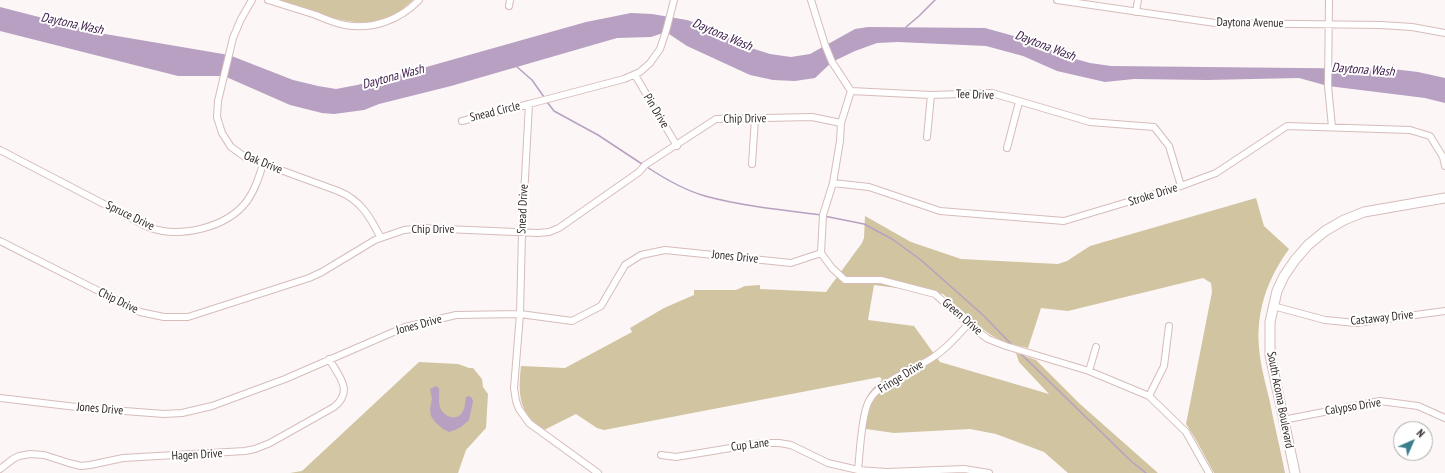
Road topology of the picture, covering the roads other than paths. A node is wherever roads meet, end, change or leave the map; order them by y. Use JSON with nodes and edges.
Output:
{"nodes":[{"id":1,"x":252,"y":0,"type":"edge"},
{"id":2,"x":268,"y":0,"type":"edge"},
{"id":3,"x":418,"y":0,"type":"edge"},
{"id":4,"x":674,"y":0,"type":"edge"},
{"id":5,"x":811,"y":0,"type":"edge"},
{"id":6,"x":1057,"y":0,"type":"edge"},
{"id":7,"x":1138,"y":0,"type":"edge"},
{"id":8,"x":1329,"y":0,"type":"edge"},
{"id":9,"x":1136,"y":12,"type":"junction"},
{"id":10,"x":1329,"y":25,"type":"junction"},
{"id":11,"x":1445,"y":32,"type":"edge"},
{"id":12,"x":635,"y":75,"type":"junction"},
{"id":13,"x":851,"y":91,"type":"junction"},
{"id":14,"x":931,"y":95,"type":"junction"},
{"id":15,"x":1019,"y":102,"type":"junction"},
{"id":16,"x":529,"y":104,"type":"junction"},
{"id":17,"x":755,"y":119,"type":"junction"},
{"id":18,"x":462,"y":121,"type":"dead end"},
{"id":19,"x":841,"y":123,"type":"junction"},
{"id":20,"x":1332,"y":126,"type":"junction"},
{"id":21,"x":927,"y":137,"type":"dead end"},
{"id":22,"x":676,"y":146,"type":"junction"},
{"id":23,"x":1007,"y":148,"type":"dead end"},
{"id":24,"x":0,"y":150,"type":"edge"},
{"id":25,"x":263,"y":164,"type":"junction"},
{"id":26,"x":752,"y":164,"type":"dead end"},
{"id":27,"x":1445,"y":166,"type":"edge"},
{"id":28,"x":833,"y":183,"type":"junction"},
{"id":29,"x":1181,"y":186,"type":"junction"},
{"id":30,"x":1445,"y":198,"type":"edge"},
{"id":31,"x":522,"y":233,"type":"junction"},
{"id":32,"x":381,"y":238,"type":"junction"},
{"id":33,"x":0,"y":241,"type":"edge"},
{"id":34,"x":821,"y":253,"type":"junction"},
{"id":35,"x":1273,"y":306,"type":"junction"},
{"id":36,"x":1445,"y":311,"type":"edge"},
{"id":37,"x":520,"y":314,"type":"junction"},
{"id":38,"x":968,"y":324,"type":"junction"},
{"id":39,"x":1169,"y":326,"type":"dead end"},
{"id":40,"x":1096,"y":346,"type":"dead end"},
{"id":41,"x":329,"y":359,"type":"junction"},
{"id":42,"x":1089,"y":371,"type":"junction"},
{"id":43,"x":1149,"y":396,"type":"junction"},
{"id":44,"x":0,"y":398,"type":"edge"},
{"id":45,"x":1445,"y":418,"type":"edge"},
{"id":46,"x":1283,"y":420,"type":"junction"},
{"id":47,"x":661,"y":455,"type":"dead end"},
{"id":48,"x":0,"y":469,"type":"edge"},
{"id":49,"x":858,"y":470,"type":"junction"},
{"id":50,"x":598,"y":473,"type":"edge"},
{"id":51,"x":989,"y":473,"type":"edge"},
{"id":52,"x":1209,"y":473,"type":"edge"},
{"id":53,"x":1295,"y":473,"type":"edge"}],
"edges":[{"from":1,"to":25,"type":"street","name":"Oak Drive"},
{"from":2,"to":3,"type":"street"},
{"from":4,"to":12,"type":"street"},
{"from":5,"to":13,"type":"street"},
{"from":6,"to":9,"type":"street","name":"Daytona Avenue"},
{"from":7,"to":9,"type":"street"},
{"from":8,"to":10,"type":"street"},
{"from":9,"to":10,"type":"street","name":"Daytona Avenue"},
{"from":10,"to":11,"type":"street","name":"Daytona Avenue"},
{"from":10,"to":20,"type":"street"},
{"from":12,"to":16,"type":"street"},
{"from":12,"to":22,"type":"street","name":"Pin Drive"},
{"from":13,"to":14,"type":"street","name":"Tee Drive"},
{"from":13,"to":19,"type":"street"},
{"from":14,"to":15,"type":"street","name":"Tee Drive"},
{"from":14,"to":21,"type":"street"},
{"from":15,"to":23,"type":"street"},
{"from":15,"to":29,"type":"street","name":"Tee Drive"},
{"from":16,"to":18,"type":"street","name":"Snead Circle"},
{"from":16,"to":31,"type":"street","name":"Snead Drive"},
{"from":17,"to":19,"type":"street","name":"Chip Drive"},
{"from":17,"to":22,"type":"street","name":"Chip Drive"},
{"from":17,"to":26,"type":"street"},
{"from":19,"to":28,"type":"street"},
{"from":20,"to":27,"type":"street","name":"Stroke Drive"},
{"from":20,"to":29,"type":"street","name":"Stroke Drive"},
{"from":22,"to":31,"type":"street","name":"Chip Drive"},
{"from":24,"to":25,"type":"street","name":"Spruce Drive"},
{"from":25,"to":32,"type":"street","name":"Oak Drive"},
{"from":28,"to":29,"type":"street","name":"Stroke Drive"},
{"from":28,"to":34,"type":"street"},
{"from":30,"to":35,"type":"main road","name":"South Acoma Boulevard"},
{"from":31,"to":32,"type":"street","name":"Chip Drive"},
{"from":31,"to":37,"type":"street","name":"Snead Drive"},
{"from":32,"to":33,"type":"street","name":"Chip Drive"},
{"from":34,"to":37,"type":"street","name":"Jones Drive"},
{"from":34,"to":38,"type":"street","name":"Green Drive"},
{"from":35,"to":36,"type":"street","name":"Castaway Drive"},
{"from":35,"to":46,"type":"main road","name":"South Acoma Boulevard"},
{"from":37,"to":41,"type":"street","name":"Jones Drive"},
{"from":37,"to":50,"type":"street","name":"Snead Drive"},
{"from":38,"to":42,"type":"street","name":"Green Drive"},
{"from":38,"to":49,"type":"street","name":"Fringe Drive"},
{"from":39,"to":43,"type":"street"},
{"from":40,"to":42,"type":"street"},
{"from":41,"to":44,"type":"street","name":"Jones Drive"},
{"from":41,"to":48,"type":"street","name":"Hagen Drive"},
{"from":42,"to":43,"type":"street","name":"Green Drive"},
{"from":43,"to":52,"type":"street","name":"Green Drive"},
{"from":45,"to":46,"type":"street","name":"Calypso Drive"},
{"from":46,"to":53,"type":"main road","name":"South Acoma Boulevard"},
{"from":47,"to":49,"type":"street","name":"Cup Lane"},
{"from":49,"to":51,"type":"street","name":"Cup Lane"}]}
